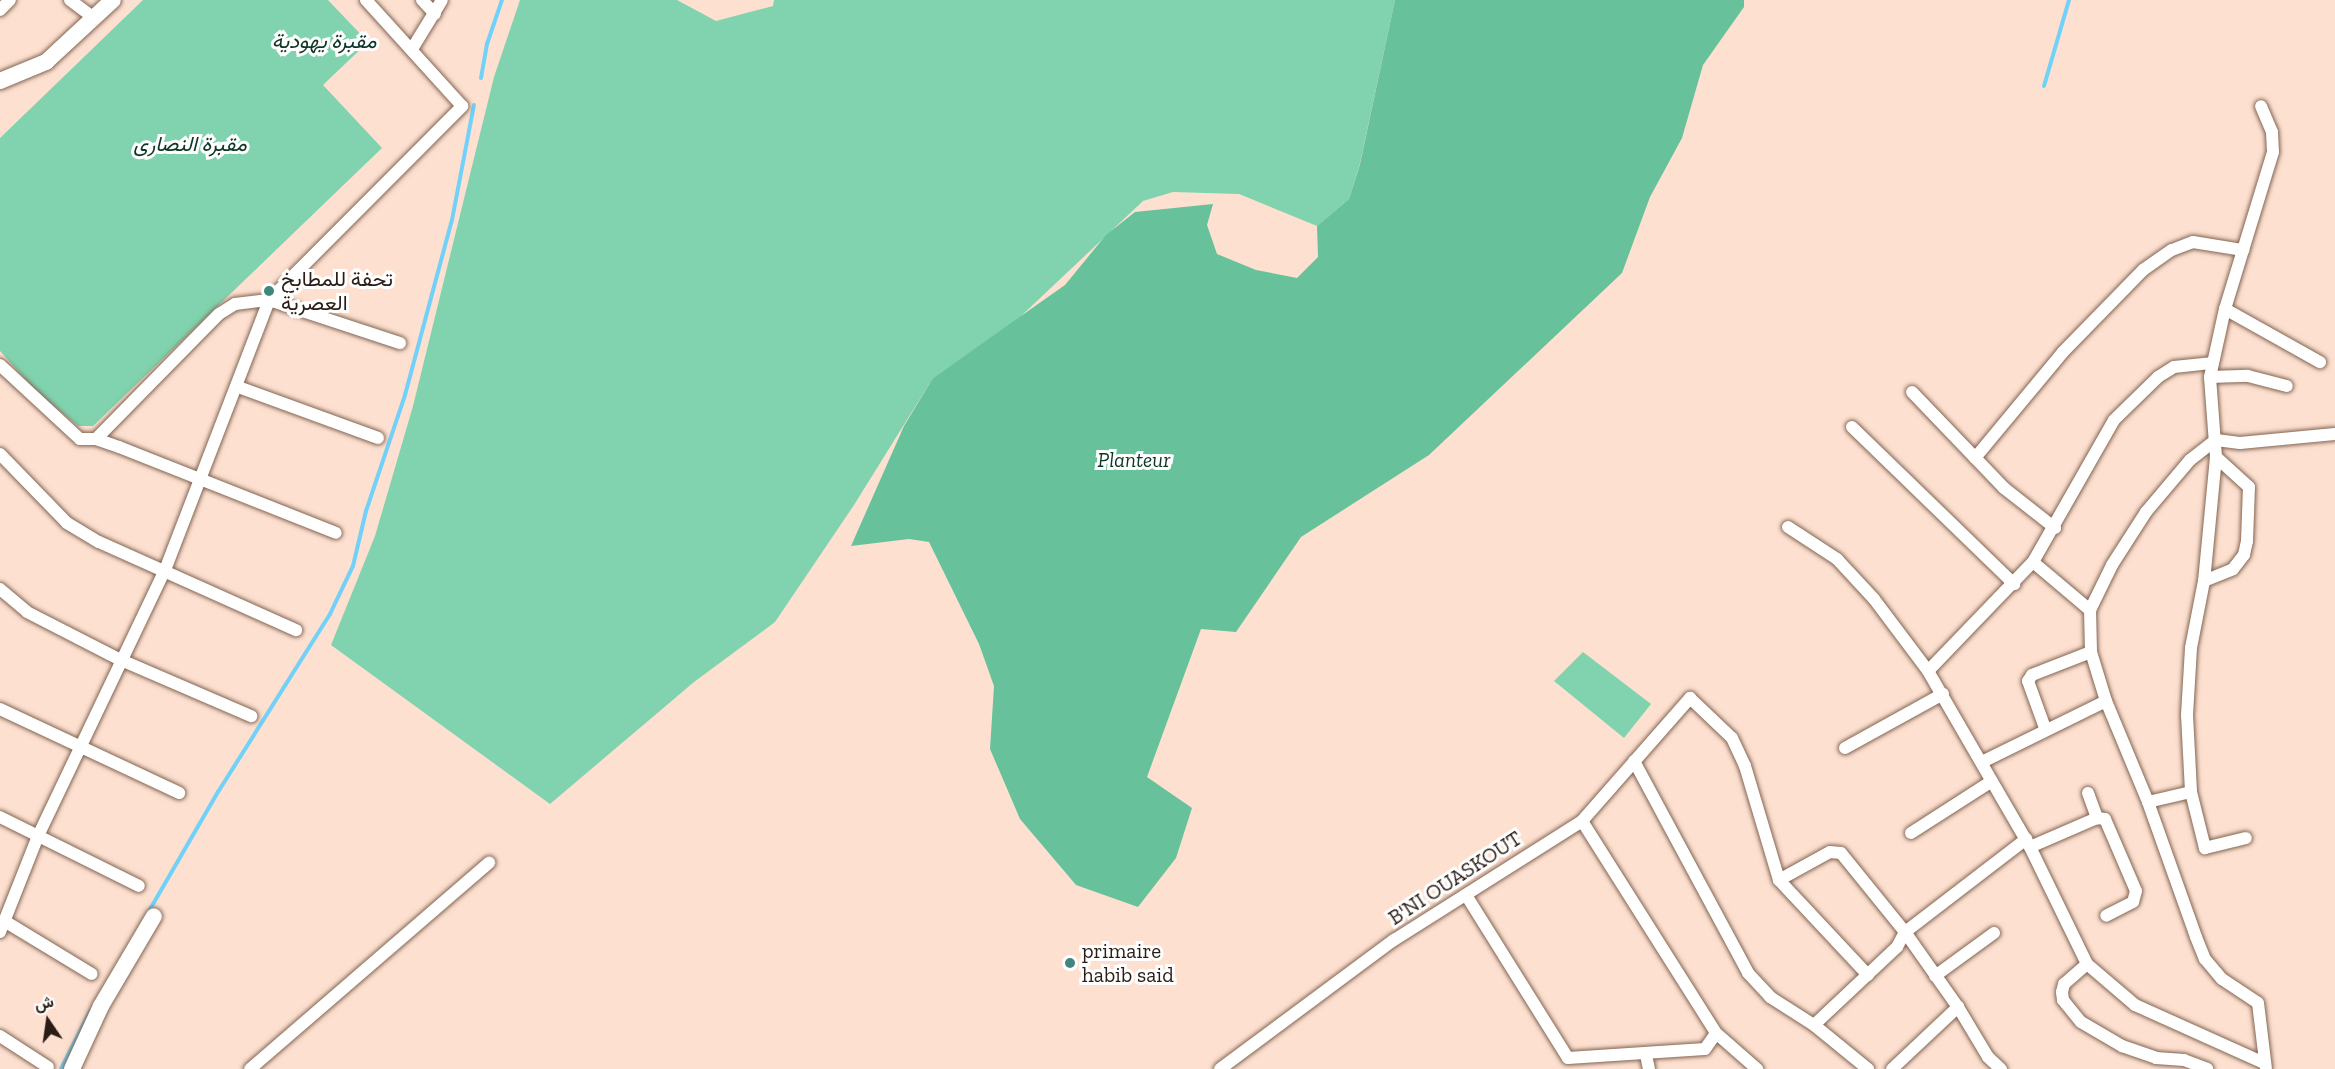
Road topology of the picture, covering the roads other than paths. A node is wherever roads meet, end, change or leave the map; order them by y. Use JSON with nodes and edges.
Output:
{"nodes":[{"id":1,"x":10,"y":0,"type":"edge"},
{"id":2,"x":70,"y":0,"type":"edge"},
{"id":3,"x":113,"y":0,"type":"edge"},
{"id":4,"x":366,"y":0,"type":"edge"},
{"id":5,"x":422,"y":0,"type":"edge"},
{"id":6,"x":442,"y":0,"type":"edge"},
{"id":7,"x":0,"y":10,"type":"edge"},
{"id":8,"x":435,"y":14,"type":"junction"},
{"id":9,"x":94,"y":18,"type":"junction"},
{"id":10,"x":412,"y":49,"type":"junction"},
{"id":11,"x":0,"y":81,"type":"edge"},
{"id":12,"x":2261,"y":106,"type":"dead end"},
{"id":13,"x":2243,"y":250,"type":"junction"},
{"id":14,"x":269,"y":300,"type":"junction"},
{"id":15,"x":2224,"y":309,"type":"junction"},
{"id":16,"x":400,"y":343,"type":"dead end"},
{"id":17,"x":2320,"y":362,"type":"dead end"},
{"id":18,"x":2211,"y":363,"type":"junction"},
{"id":19,"x":0,"y":365,"type":"edge"},
{"id":20,"x":2210,"y":377,"type":"junction"},
{"id":21,"x":2287,"y":386,"type":"dead end"},
{"id":22,"x":238,"y":387,"type":"junction"},
{"id":23,"x":1912,"y":392,"type":"dead end"},
{"id":24,"x":1852,"y":427,"type":"dead end"},
{"id":25,"x":2335,"y":434,"type":"edge"},
{"id":26,"x":378,"y":438,"type":"dead end"},
{"id":27,"x":96,"y":439,"type":"junction"},
{"id":28,"x":2216,"y":440,"type":"junction"},
{"id":29,"x":0,"y":454,"type":"edge"},
{"id":30,"x":2216,"y":457,"type":"junction"},
{"id":31,"x":1975,"y":458,"type":"junction"},
{"id":32,"x":202,"y":478,"type":"junction"},
{"id":33,"x":1788,"y":527,"type":"dead end"},
{"id":34,"x":2055,"y":528,"type":"junction"},
{"id":35,"x":336,"y":532,"type":"dead end"},
{"id":36,"x":2033,"y":562,"type":"junction"},
{"id":37,"x":165,"y":570,"type":"junction"},
{"id":38,"x":2204,"y":581,"type":"junction"},
{"id":39,"x":2014,"y":584,"type":"junction"},
{"id":40,"x":0,"y":589,"type":"edge"},
{"id":41,"x":2090,"y":610,"type":"junction"},
{"id":42,"x":296,"y":630,"type":"dead end"},
{"id":43,"x":2091,"y":652,"type":"junction"},
{"id":44,"x":121,"y":660,"type":"junction"},
{"id":45,"x":1928,"y":672,"type":"junction"},
{"id":46,"x":1943,"y":694,"type":"junction"},
{"id":47,"x":2106,"y":701,"type":"junction"},
{"id":48,"x":0,"y":709,"type":"edge"},
{"id":49,"x":251,"y":716,"type":"dead end"},
{"id":50,"x":2045,"y":728,"type":"junction"},
{"id":51,"x":80,"y":748,"type":"junction"},
{"id":52,"x":1845,"y":748,"type":"dead end"},
{"id":53,"x":1634,"y":761,"type":"junction"},
{"id":54,"x":1982,"y":762,"type":"junction"},
{"id":55,"x":1992,"y":781,"type":"junction"},
{"id":56,"x":2191,"y":792,"type":"junction"},
{"id":57,"x":179,"y":793,"type":"dead end"},
{"id":58,"x":2088,"y":793,"type":"dead end"},
{"id":59,"x":2148,"y":802,"type":"junction"},
{"id":60,"x":0,"y":817,"type":"edge"},
{"id":61,"x":2097,"y":818,"type":"junction"},
{"id":62,"x":1582,"y":822,"type":"junction"},
{"id":63,"x":1911,"y":833,"type":"dead end"},
{"id":64,"x":38,"y":836,"type":"junction"},
{"id":65,"x":2246,"y":838,"type":"dead end"},
{"id":66,"x":2028,"y":843,"type":"junction"},
{"id":67,"x":489,"y":863,"type":"dead end"},
{"id":68,"x":1779,"y":880,"type":"junction"},
{"id":69,"x":139,"y":886,"type":"dead end"},
{"id":70,"x":1466,"y":895,"type":"junction"},
{"id":71,"x":154,"y":916,"type":"dead end"},
{"id":72,"x":2106,"y":916,"type":"dead end"},
{"id":73,"x":3,"y":927,"type":"edge"},
{"id":74,"x":1905,"y":932,"type":"junction"},
{"id":75,"x":1994,"y":933,"type":"dead end"},
{"id":76,"x":2088,"y":964,"type":"junction"},
{"id":77,"x":92,"y":974,"type":"dead end"},
{"id":78,"x":1868,"y":975,"type":"junction"},
{"id":79,"x":1935,"y":976,"type":"junction"},
{"id":80,"x":1958,"y":1007,"type":"junction"},
{"id":81,"x":1814,"y":1025,"type":"junction"},
{"id":82,"x":1716,"y":1033,"type":"junction"},
{"id":83,"x":0,"y":1036,"type":"edge"},
{"id":84,"x":1646,"y":1055,"type":"junction"},
{"id":85,"x":1568,"y":1058,"type":"junction"},
{"id":86,"x":2265,"y":1066,"type":"edge"},
{"id":87,"x":48,"y":1067,"type":"dead end"},
{"id":88,"x":72,"y":1069,"type":"edge"},
{"id":89,"x":249,"y":1069,"type":"edge"},
{"id":90,"x":1220,"y":1069,"type":"edge"},
{"id":91,"x":1576,"y":1069,"type":"edge"},
{"id":92,"x":1649,"y":1069,"type":"edge"},
{"id":93,"x":1757,"y":1069,"type":"edge"},
{"id":94,"x":1868,"y":1069,"type":"edge"},
{"id":95,"x":1892,"y":1069,"type":"edge"},
{"id":96,"x":2001,"y":1069,"type":"edge"},
{"id":97,"x":2207,"y":1069,"type":"edge"}],
"edges":[{"from":1,"to":7,"type":"street"},
{"from":2,"to":9,"type":"street"},
{"from":3,"to":9,"type":"street"},
{"from":4,"to":10,"type":"street"},
{"from":5,"to":8,"type":"street"},
{"from":6,"to":8,"type":"street"},
{"from":8,"to":10,"type":"street"},
{"from":9,"to":11,"type":"street"},
{"from":10,"to":14,"type":"street"},
{"from":12,"to":13,"type":"street"},
{"from":13,"to":15,"type":"street"},
{"from":13,"to":31,"type":"street"},
{"from":14,"to":16,"type":"street"},
{"from":14,"to":22,"type":"street"},
{"from":14,"to":27,"type":"street"},
{"from":15,"to":17,"type":"street"},
{"from":15,"to":18,"type":"street"},
{"from":18,"to":20,"type":"street"},
{"from":18,"to":34,"type":"street"},
{"from":19,"to":27,"type":"street"},
{"from":20,"to":21,"type":"street"},
{"from":20,"to":28,"type":"street"},
{"from":22,"to":26,"type":"street"},
{"from":22,"to":32,"type":"street"},
{"from":23,"to":31,"type":"street"},
{"from":24,"to":39,"type":"street"},
{"from":25,"to":28,"type":"street"},
{"from":27,"to":32,"type":"street"},
{"from":28,"to":30,"type":"street"},
{"from":28,"to":41,"type":"street"},
{"from":29,"to":37,"type":"street"},
{"from":30,"to":38,"type":"street"},
{"from":30,"to":38,"type":"street"},
{"from":31,"to":34,"type":"street"},
{"from":32,"to":35,"type":"street"},
{"from":32,"to":37,"type":"street"},
{"from":33,"to":45,"type":"street"},
{"from":34,"to":36,"type":"street"},
{"from":36,"to":39,"type":"street"},
{"from":36,"to":41,"type":"street"},
{"from":37,"to":42,"type":"street"},
{"from":37,"to":44,"type":"street"},
{"from":38,"to":56,"type":"street"},
{"from":39,"to":45,"type":"street"},
{"from":40,"to":44,"type":"street"},
{"from":41,"to":43,"type":"street"},
{"from":43,"to":47,"type":"street"},
{"from":43,"to":50,"type":"street"},
{"from":44,"to":49,"type":"street"},
{"from":44,"to":51,"type":"street"},
{"from":45,"to":46,"type":"street"},
{"from":46,"to":52,"type":"street"},
{"from":46,"to":54,"type":"street"},
{"from":47,"to":50,"type":"street"},
{"from":47,"to":59,"type":"street"},
{"from":48,"to":51,"type":"street"},
{"from":50,"to":54,"type":"street"},
{"from":51,"to":57,"type":"street"},
{"from":51,"to":64,"type":"street"},
{"from":53,"to":62,"type":"street","name":"B'NI OUASKOUT"},
{"from":53,"to":68,"type":"street","name":"B'NI OUASKOUT"},
{"from":53,"to":81,"type":"street"},
{"from":54,"to":55,"type":"street"},
{"from":55,"to":63,"type":"street"},
{"from":55,"to":66,"type":"street"},
{"from":56,"to":59,"type":"street"},
{"from":56,"to":65,"type":"street"},
{"from":58,"to":61,"type":"street"},
{"from":59,"to":86,"type":"street"},
{"from":60,"to":64,"type":"street"},
{"from":61,"to":66,"type":"street"},
{"from":61,"to":72,"type":"street"},
{"from":62,"to":70,"type":"street","name":"B'NI OUASKOUT"},
{"from":62,"to":82,"type":"street"},
{"from":64,"to":69,"type":"street"},
{"from":64,"to":73,"type":"street"},
{"from":66,"to":74,"type":"street"},
{"from":66,"to":76,"type":"street"},
{"from":67,"to":89,"type":"street"},
{"from":68,"to":74,"type":"street"},
{"from":68,"to":78,"type":"street"},
{"from":70,"to":85,"type":"street"},
{"from":70,"to":90,"type":"street","name":"B'NI OUASKOUT"},
{"from":71,"to":88,"type":"street"},
{"from":73,"to":77,"type":"street"},
{"from":74,"to":78,"type":"street"},
{"from":74,"to":79,"type":"street"},
{"from":75,"to":79,"type":"street"},
{"from":76,"to":86,"type":"street"},
{"from":76,"to":97,"type":"street"},
{"from":78,"to":81,"type":"street"},
{"from":79,"to":80,"type":"street"},
{"from":80,"to":95,"type":"street"},
{"from":80,"to":96,"type":"street"},
{"from":81,"to":94,"type":"street"},
{"from":82,"to":84,"type":"street"},
{"from":82,"to":93,"type":"street"},
{"from":83,"to":87,"type":"street"},
{"from":84,"to":85,"type":"street"},
{"from":84,"to":92,"type":"street"},
{"from":85,"to":91,"type":"street"}]}
